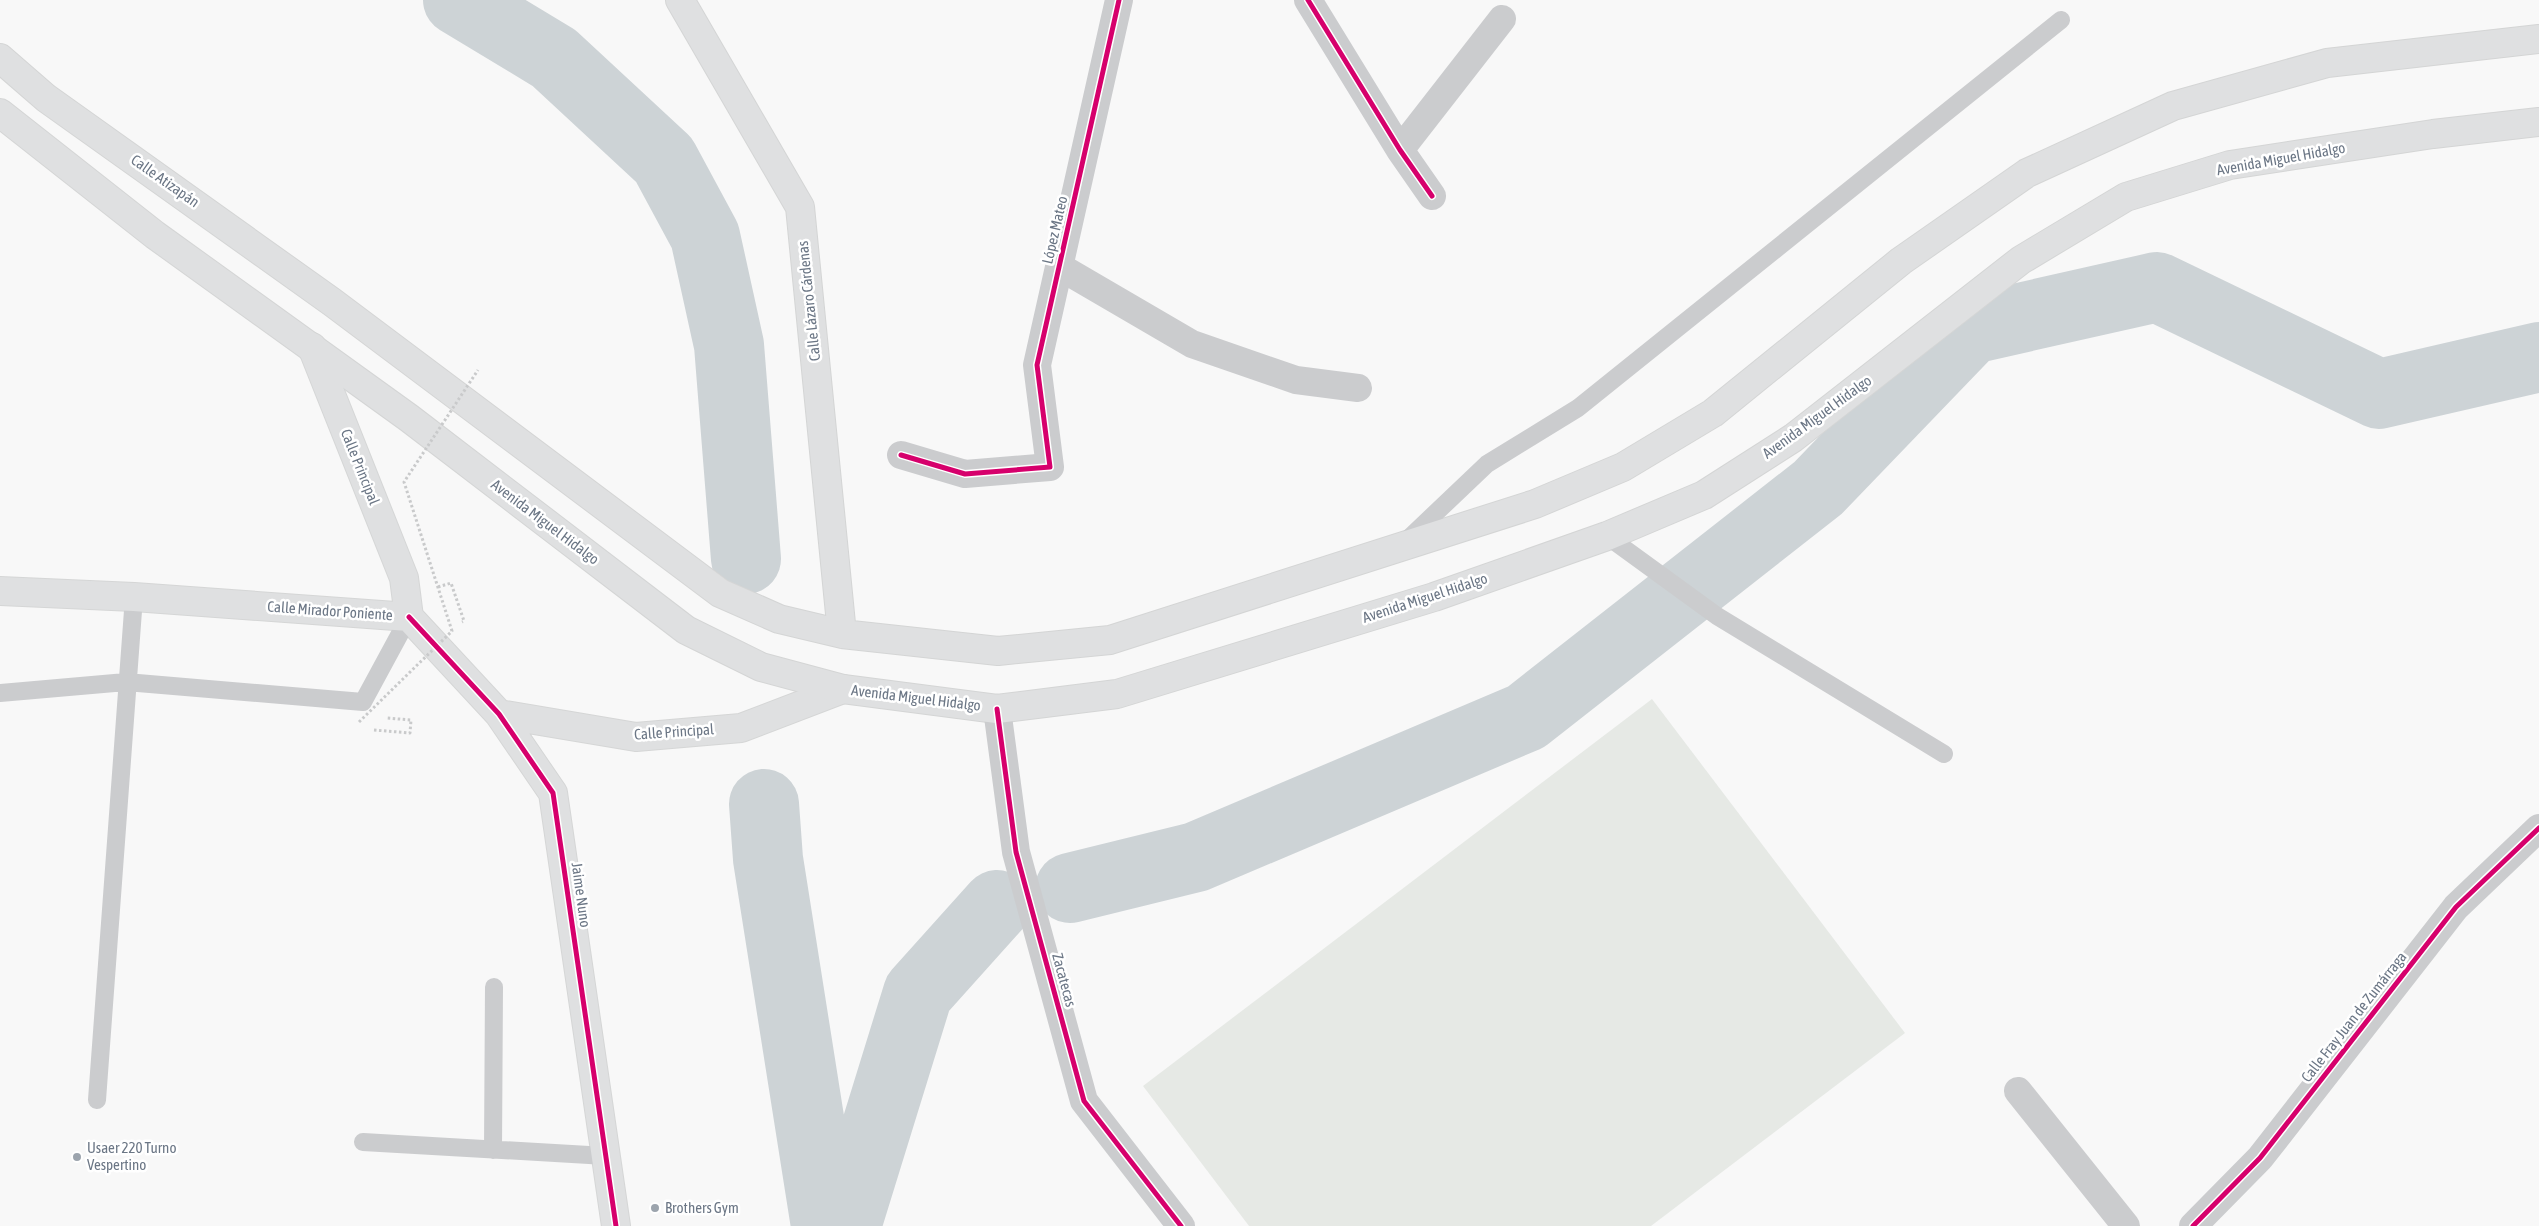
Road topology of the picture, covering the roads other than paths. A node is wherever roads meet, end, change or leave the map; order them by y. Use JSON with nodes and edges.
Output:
{"nodes":[{"id":1,"x":680,"y":0,"type":"edge"},
{"id":2,"x":1119,"y":0,"type":"edge"},
{"id":3,"x":1308,"y":0,"type":"edge"},
{"id":4,"x":1502,"y":19,"type":"dead end"},
{"id":5,"x":2061,"y":20,"type":"dead end"},
{"id":6,"x":2539,"y":39,"type":"edge"},
{"id":7,"x":0,"y":58,"type":"edge"},
{"id":8,"x":0,"y":114,"type":"edge"},
{"id":9,"x":2539,"y":122,"type":"edge"},
{"id":10,"x":1400,"y":150,"type":"junction"},
{"id":11,"x":1432,"y":196,"type":"dead end"},
{"id":12,"x":1060,"y":267,"type":"junction"},
{"id":13,"x":312,"y":346,"type":"junction"},
{"id":14,"x":1358,"y":388,"type":"dead end"},
{"id":15,"x":901,"y":455,"type":"dead end"},
{"id":16,"x":1607,"y":536,"type":"junction"},
{"id":17,"x":1399,"y":548,"type":"junction"},
{"id":18,"x":0,"y":592,"type":"edge"},
{"id":19,"x":134,"y":597,"type":"junction"},
{"id":20,"x":409,"y":617,"type":"junction"},
{"id":21,"x":842,"y":634,"type":"junction"},
{"id":22,"x":126,"y":682,"type":"junction"},
{"id":23,"x":843,"y":689,"type":"junction"},
{"id":24,"x":0,"y":693,"type":"edge"},
{"id":25,"x":997,"y":709,"type":"junction"},
{"id":26,"x":499,"y":714,"type":"junction"},
{"id":27,"x":1944,"y":754,"type":"dead end"},
{"id":28,"x":2539,"y":828,"type":"edge"},
{"id":29,"x":494,"y":987,"type":"dead end"},
{"id":30,"x":2018,"y":1091,"type":"dead end"},
{"id":31,"x":97,"y":1100,"type":"dead end"},
{"id":32,"x":363,"y":1142,"type":"dead end"},
{"id":33,"x":494,"y":1150,"type":"junction"},
{"id":34,"x":606,"y":1156,"type":"junction"},
{"id":35,"x":616,"y":1226,"type":"edge"},
{"id":36,"x":1182,"y":1226,"type":"edge"},
{"id":37,"x":2126,"y":1226,"type":"edge"},
{"id":38,"x":2193,"y":1226,"type":"edge"}],
"edges":[{"from":1,"to":21,"type":"main road","name":"Calle Lázaro Cárdenas"},
{"from":2,"to":12,"type":"street","name":"López Mateo"},
{"from":3,"to":10,"type":"street"},
{"from":4,"to":10,"type":"street"},
{"from":5,"to":17,"type":"lane"},
{"from":6,"to":17,"type":"main road"},
{"from":7,"to":21,"type":"main road","name":"Calle Atizapán"},
{"from":8,"to":13,"type":"main road"},
{"from":9,"to":16,"type":"main road","name":"Avenida Miguel Hidalgo"},
{"from":10,"to":11,"type":"street"},
{"from":12,"to":14,"type":"street"},
{"from":12,"to":15,"type":"street","name":"López Mateo"},
{"from":13,"to":20,"type":"main road","name":"Calle Principal"},
{"from":13,"to":23,"type":"main road","name":"Avenida Miguel Hidalgo"},
{"from":16,"to":25,"type":"main road","name":"Avenida Miguel Hidalgo"},
{"from":16,"to":27,"type":"lane"},
{"from":17,"to":21,"type":"main road"},
{"from":18,"to":19,"type":"main road","name":"Calle Mirador Poniente"},
{"from":19,"to":20,"type":"main road","name":"Calle Mirador Poniente"},
{"from":19,"to":22,"type":"lane"},
{"from":20,"to":22,"type":"lane","name":"Calle Mirador Poniente"},
{"from":20,"to":26,"type":"main road","name":"Jaime Nuno"},
{"from":22,"to":24,"type":"lane","name":"Calle Mirador Poniente"},
{"from":22,"to":31,"type":"lane"},
{"from":23,"to":25,"type":"main road","name":"Avenida Miguel Hidalgo"},
{"from":23,"to":26,"type":"main road","name":"Calle Principal"},
{"from":25,"to":36,"type":"street","name":"Zacatecas"},
{"from":26,"to":34,"type":"main road","name":"Jaime Nuno"},
{"from":28,"to":38,"type":"street","name":"Calle Fray Juan de Zumárraga"},
{"from":29,"to":33,"type":"lane"},
{"from":30,"to":37,"type":"street"},
{"from":32,"to":33,"type":"lane"},
{"from":33,"to":34,"type":"lane"},
{"from":34,"to":35,"type":"main road","name":"Jaime Nuno"}]}
